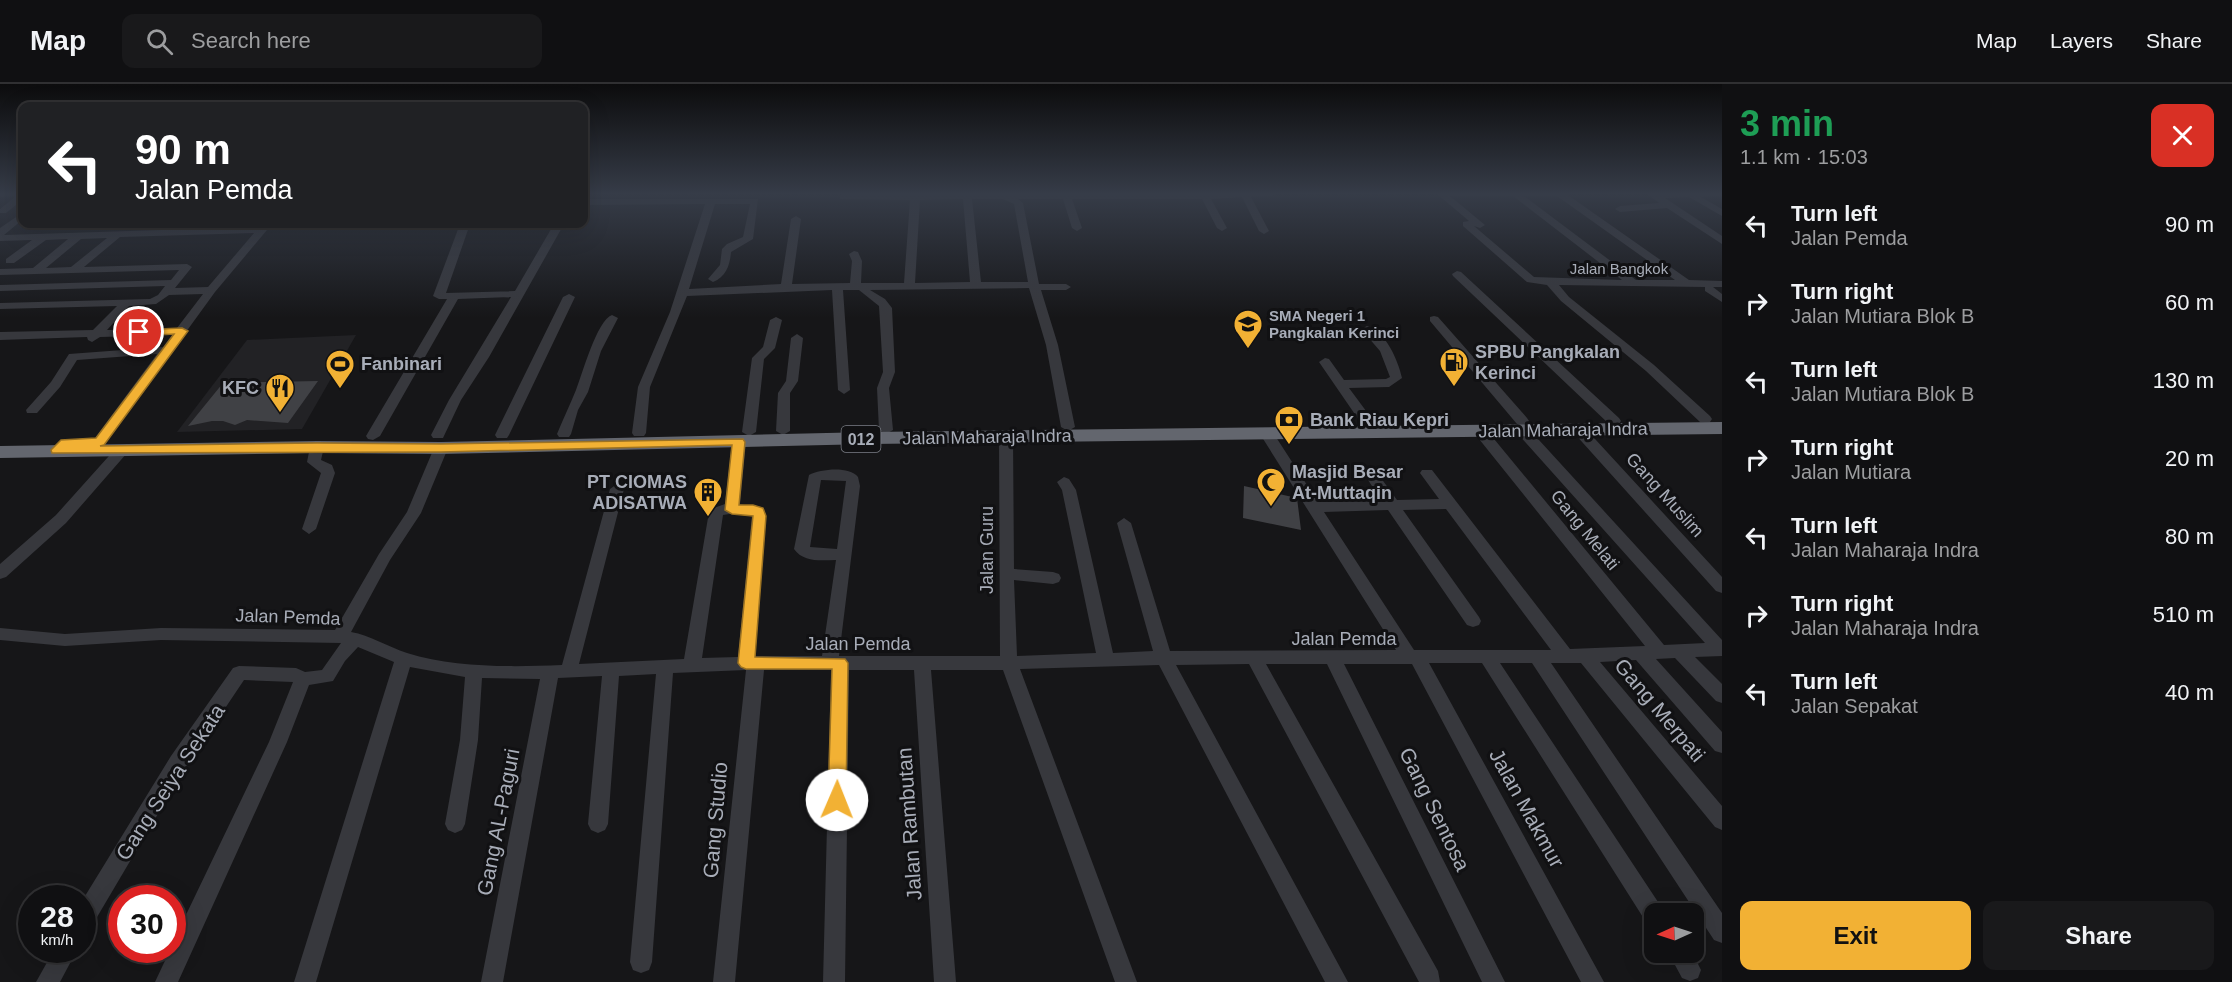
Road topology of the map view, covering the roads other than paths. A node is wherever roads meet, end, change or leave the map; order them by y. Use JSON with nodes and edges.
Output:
{"nodes":[{"id":1,"x":119,"y":235,"type":"joint"},
{"id":2,"x":257,"y":235,"type":"edge"},
{"id":3,"x":461,"y":235,"type":"edge"},
{"id":4,"x":553,"y":235,"type":"edge"},
{"id":5,"x":700,"y":235,"type":"edge"},
{"id":6,"x":749,"y":235,"type":"edge"},
{"id":7,"x":793,"y":235,"type":"edge"},
{"id":8,"x":912,"y":235,"type":"edge"},
{"id":9,"x":971,"y":235,"type":"edge"},
{"id":10,"x":1024,"y":235,"type":"edge"},
{"id":11,"x":1491,"y":235,"type":"edge"},
{"id":12,"x":1570,"y":235,"type":"edge"},
{"id":13,"x":1618,"y":235,"type":"edge"},
{"id":14,"x":44,"y":236,"type":"junction"},
{"id":15,"x":78,"y":236,"type":"junction"},
{"id":16,"x":2,"y":238,"type":"edge"},
{"id":17,"x":854,"y":254,"type":"dead end"},
{"id":18,"x":5,"y":260,"type":"edge"},
{"id":19,"x":76,"y":268,"type":"junction"},
{"id":20,"x":38,"y":270,"type":"junction"},
{"id":21,"x":0,"y":271,"type":"edge"},
{"id":22,"x":1457,"y":274,"type":"dead end"},
{"id":23,"x":713,"y":279,"type":"dead end"},
{"id":24,"x":1550,"y":282,"type":"junction"},
{"id":25,"x":1633,"y":282,"type":"junction"},
{"id":26,"x":173,"y":283,"type":"junction"},
{"id":27,"x":1686,"y":283,"type":"junction"},
{"id":28,"x":1722,"y":284,"type":"edge"},
{"id":29,"x":976,"y":286,"type":"junction"},
{"id":30,"x":1034,"y":286,"type":"junction"},
{"id":31,"x":1066,"y":286,"type":"dead end"},
{"id":32,"x":788,"y":287,"type":"junction"},
{"id":33,"x":837,"y":287,"type":"junction"},
{"id":34,"x":859,"y":287,"type":"junction"},
{"id":35,"x":909,"y":287,"type":"junction"},
{"id":36,"x":0,"y":288,"type":"edge"},
{"id":37,"x":1709,"y":289,"type":"dead end"},
{"id":38,"x":211,"y":290,"type":"junction"},
{"id":39,"x":166,"y":292,"type":"junction"},
{"id":40,"x":681,"y":293,"type":"junction"},
{"id":41,"x":519,"y":294,"type":"junction"},
{"id":42,"x":453,"y":296,"type":"junction"},
{"id":43,"x":569,"y":297,"type":"dead end"},
{"id":44,"x":1722,"y":299,"type":"edge"},
{"id":45,"x":126,"y":303,"type":"junction"},
{"id":46,"x":0,"y":306,"type":"edge"},
{"id":47,"x":612,"y":318,"type":"dead end"},
{"id":48,"x":1434,"y":319,"type":"dead end"},
{"id":49,"x":776,"y":320,"type":"dead end"},
{"id":50,"x":1367,"y":329,"type":"dead end"},
{"id":51,"x":182,"y":331,"type":"junction"},
{"id":52,"x":96,"y":334,"type":"junction"},
{"id":53,"x":0,"y":336,"type":"edge"},
{"id":54,"x":797,"y":338,"type":"dead end"},
{"id":55,"x":167,"y":350,"type":"junction"},
{"id":56,"x":73,"y":357,"type":"junction"},
{"id":57,"x":1325,"y":362,"type":"dead end"},
{"id":58,"x":1342,"y":384,"type":"junction"},
{"id":59,"x":844,"y":390,"type":"dead end"},
{"id":60,"x":32,"y":410,"type":"dead end"},
{"id":61,"x":1368,"y":423,"type":"junction"},
{"id":62,"x":1522,"y":426,"type":"junction"},
{"id":63,"x":1597,"y":426,"type":"junction"},
{"id":64,"x":1717,"y":426,"type":"edge"},
{"id":65,"x":1068,"y":427,"type":"junction"},
{"id":66,"x":886,"y":429,"type":"junction"},
{"id":67,"x":783,"y":431,"type":"junction"},
{"id":68,"x":1480,"y":431,"type":"junction"},
{"id":69,"x":981,"y":433,"type":"junction"},
{"id":70,"x":564,"y":434,"type":"junction"},
{"id":71,"x":639,"y":434,"type":"junction"},
{"id":72,"x":1267,"y":434,"type":"junction"},
{"id":73,"x":502,"y":435,"type":"junction"},
{"id":74,"x":373,"y":436,"type":"junction"},
{"id":75,"x":744,"y":437,"type":"junction"},
{"id":76,"x":1006,"y":437,"type":"junction"},
{"id":77,"x":99,"y":442,"type":"junction"},
{"id":78,"x":439,"y":442,"type":"junction"},
{"id":79,"x":0,"y":443,"type":"edge"},
{"id":80,"x":61,"y":446,"type":"junction"},
{"id":81,"x":317,"y":447,"type":"junction"},
{"id":82,"x":122,"y":450,"type":"junction"},
{"id":83,"x":0,"y":452,"type":"edge"},
{"id":84,"x":1427,"y":473,"type":"dead end"},
{"id":85,"x":1373,"y":477,"type":"dead end"},
{"id":86,"x":1064,"y":482,"type":"dead end"},
{"id":87,"x":617,"y":489,"type":"dead end"},
{"id":88,"x":1448,"y":504,"type":"junction"},
{"id":89,"x":1391,"y":505,"type":"junction"},
{"id":90,"x":1314,"y":507,"type":"junction"},
{"id":91,"x":732,"y":510,"type":"junction"},
{"id":92,"x":1124,"y":523,"type":"dead end"},
{"id":93,"x":309,"y":529,"type":"dead end"},
{"id":94,"x":844,"y":555,"type":"junction"},
{"id":95,"x":0,"y":573,"type":"edge"},
{"id":96,"x":1006,"y":574,"type":"junction"},
{"id":97,"x":1053,"y":578,"type":"dead end"},
{"id":98,"x":1722,"y":587,"type":"edge"},
{"id":99,"x":1473,"y":621,"type":"dead end"},
{"id":100,"x":0,"y":634,"type":"edge"},
{"id":101,"x":347,"y":638,"type":"junction"},
{"id":102,"x":1721,"y":649,"type":"edge"},
{"id":103,"x":1679,"y":651,"type":"junction"},
{"id":104,"x":1640,"y":653,"type":"junction"},
{"id":105,"x":1660,"y":653,"type":"junction"},
{"id":106,"x":1538,"y":656,"type":"junction"},
{"id":107,"x":1565,"y":656,"type":"junction"},
{"id":108,"x":1585,"y":656,"type":"junction"},
{"id":109,"x":1487,"y":657,"type":"junction"},
{"id":110,"x":1164,"y":658,"type":"junction"},
{"id":111,"x":1254,"y":658,"type":"junction"},
{"id":112,"x":1333,"y":658,"type":"junction"},
{"id":113,"x":1414,"y":658,"type":"junction"},
{"id":114,"x":404,"y":659,"type":"junction"},
{"id":115,"x":1106,"y":659,"type":"junction"},
{"id":116,"x":751,"y":663,"type":"junction"},
{"id":117,"x":835,"y":663,"type":"junction"},
{"id":118,"x":922,"y":663,"type":"junction"},
{"id":119,"x":1009,"y":663,"type":"junction"},
{"id":120,"x":692,"y":665,"type":"junction"},
{"id":121,"x":665,"y":668,"type":"junction"},
{"id":122,"x":611,"y":670,"type":"junction"},
{"id":123,"x":474,"y":671,"type":"junction"},
{"id":124,"x":560,"y":671,"type":"junction"},
{"id":125,"x":303,"y":679,"type":"junction"},
{"id":126,"x":1722,"y":696,"type":"edge"},
{"id":127,"x":1722,"y":746,"type":"edge"},
{"id":128,"x":1722,"y":821,"type":"edge"},
{"id":129,"x":455,"y":824,"type":"dead end"},
{"id":130,"x":598,"y":824,"type":"dead end"},
{"id":131,"x":96,"y":899,"type":"edge"},
{"id":132,"x":1646,"y":903,"type":"edge"},
{"id":133,"x":1722,"y":932,"type":"edge"},
{"id":134,"x":641,"y":962,"type":"dead end"},
{"id":135,"x":58,"y":963,"type":"edge"},
{"id":136,"x":1430,"y":979,"type":"dead end"},
{"id":137,"x":47,"y":982,"type":"edge"},
{"id":138,"x":165,"y":982,"type":"edge"},
{"id":139,"x":305,"y":982,"type":"edge"},
{"id":140,"x":492,"y":982,"type":"edge"},
{"id":141,"x":724,"y":982,"type":"edge"},
{"id":142,"x":834,"y":982,"type":"edge"},
{"id":143,"x":945,"y":982,"type":"edge"},
{"id":144,"x":1126,"y":982,"type":"edge"},
{"id":145,"x":1337,"y":982,"type":"edge"},
{"id":146,"x":1494,"y":982,"type":"edge"},
{"id":147,"x":1593,"y":982,"type":"edge"}],
"edges":[{"from":1,"to":15,"type":"street"},
{"from":1,"to":19,"type":"street"},
{"from":2,"to":38,"type":"street"},
{"from":3,"to":42,"type":"street"},
{"from":4,"to":41,"type":"street"},
{"from":5,"to":40,"type":"street"},
{"from":6,"to":23,"type":"street"},
{"from":7,"to":32,"type":"street"},
{"from":8,"to":35,"type":"street"},
{"from":9,"to":29,"type":"street"},
{"from":10,"to":30,"type":"street"},
{"from":11,"to":24,"type":"street","name":"Jalan Bangkok"},
{"from":12,"to":25,"type":"street"},
{"from":13,"to":27,"type":"street"},
{"from":14,"to":15,"type":"street"},
{"from":14,"to":16,"type":"street"},
{"from":14,"to":18,"type":"street"},
{"from":15,"to":20,"type":"street"},
{"from":17,"to":34,"type":"street"},
{"from":18,"to":21,"type":"street"},
{"from":19,"to":20,"type":"street"},
{"from":19,"to":26,"type":"street"},
{"from":20,"to":21,"type":"street"},
{"from":22,"to":63,"type":"street","name":"Gang Muslim"},
{"from":24,"to":25,"type":"street","name":"Jalan Bangkok"},
{"from":24,"to":64,"type":"street"},
{"from":25,"to":27,"type":"street","name":"Jalan Bangkok"},
{"from":26,"to":36,"type":"street"},
{"from":26,"to":39,"type":"street"},
{"from":27,"to":28,"type":"street","name":"Jalan Bangkok"},
{"from":29,"to":30,"type":"street"},
{"from":29,"to":35,"type":"street"},
{"from":30,"to":31,"type":"street"},
{"from":30,"to":65,"type":"street"},
{"from":32,"to":33,"type":"street"},
{"from":32,"to":40,"type":"street"},
{"from":33,"to":34,"type":"street"},
{"from":33,"to":59,"type":"street"},
{"from":34,"to":35,"type":"street"},
{"from":34,"to":66,"type":"street"},
{"from":37,"to":44,"type":"street"},
{"from":38,"to":39,"type":"street"},
{"from":38,"to":51,"type":"street"},
{"from":39,"to":45,"type":"street"},
{"from":40,"to":71,"type":"street"},
{"from":41,"to":42,"type":"street"},
{"from":41,"to":78,"type":"street"},
{"from":42,"to":74,"type":"street"},
{"from":43,"to":73,"type":"street"},
{"from":45,"to":46,"type":"street"},
{"from":45,"to":52,"type":"street"},
{"from":47,"to":70,"type":"street"},
{"from":48,"to":62,"type":"street"},
{"from":49,"to":75,"type":"street"},
{"from":50,"to":58,"type":"street"},
{"from":51,"to":52,"type":"street"},
{"from":51,"to":55,"type":"street"},
{"from":52,"to":53,"type":"street"},
{"from":52,"to":56,"type":"street"},
{"from":54,"to":67,"type":"street"},
{"from":55,"to":56,"type":"street"},
{"from":55,"to":77,"type":"street"},
{"from":56,"to":60,"type":"street"},
{"from":57,"to":58,"type":"street"},
{"from":58,"to":61,"type":"street"},
{"from":61,"to":62,"type":"highway","name":"Jalan Maharaja Indra","number":"012"},
{"from":61,"to":65,"type":"highway","name":"Jalan Maharaja Indra","number":"012"},
{"from":62,"to":63,"type":"highway","name":"Jalan Maharaja Indra","number":"012"},
{"from":62,"to":68,"type":"highway","name":"Jalan Maharaja Indra","number":"012"},
{"from":62,"to":102,"type":"street"},
{"from":63,"to":64,"type":"highway","name":"Jalan Maharaja Indra","number":"012"},
{"from":63,"to":98,"type":"street","name":"Gang Muslim"},
{"from":65,"to":69,"type":"highway","name":"Jalan Maharaja Indra","number":"012"},
{"from":66,"to":67,"type":"highway","name":"Jalan Maharaja Indra","number":"012"},
{"from":66,"to":69,"type":"highway","name":"Jalan Maharaja Indra","number":"012"},
{"from":67,"to":75,"type":"highway","name":"Jalan Maharaja Indra","number":"012"},
{"from":68,"to":72,"type":"highway","name":"Jalan Maharaja Indra","number":"012"},
{"from":68,"to":105,"type":"street","name":"Gang Melati"},
{"from":69,"to":75,"type":"highway","name":"Jalan Maharaja Indra","number":"012"},
{"from":69,"to":76,"type":"highway","name":"Jalan Maharaja Indra","number":"012"},
{"from":70,"to":71,"type":"highway","name":"Jalan Maharaja Indra","number":"012"},
{"from":70,"to":73,"type":"highway","name":"Jalan Maharaja Indra","number":"012"},
{"from":71,"to":75,"type":"highway","name":"Jalan Maharaja Indra","number":"012"},
{"from":72,"to":76,"type":"highway","name":"Jalan Maharaja Indra","number":"012"},
{"from":72,"to":90,"type":"street","name":"Jalan Makmur"},
{"from":73,"to":78,"type":"highway","name":"Jalan Maharaja Indra","number":"012"},
{"from":74,"to":77,"type":"highway","name":"Jalan Maharaja Indra","number":"012"},
{"from":74,"to":78,"type":"highway","name":"Jalan Maharaja Indra","number":"012"},
{"from":75,"to":78,"type":"highway","name":"Jalan Maharaja Indra","number":"012"},
{"from":75,"to":91,"type":"street"},
{"from":76,"to":96,"type":"street","name":"Jalan Guru"},
{"from":77,"to":80,"type":"highway","name":"Jalan Maharaja Indra","number":"012"},
{"from":78,"to":81,"type":"highway","name":"Jalan Maharaja Indra","number":"012"},
{"from":78,"to":101,"type":"street"},
{"from":79,"to":80,"type":"highway","name":"Jalan Maharaja Indra","number":"012"},
{"from":80,"to":82,"type":"highway","name":"Jalan Maharaja Indra","number":"012"},
{"from":80,"to":83,"type":"highway","name":"Jalan Maharaja Indra","number":"012"},
{"from":81,"to":82,"type":"highway","name":"Jalan Maharaja Indra","number":"012"},
{"from":81,"to":93,"type":"street"},
{"from":82,"to":95,"type":"street"},
{"from":84,"to":88,"type":"street"},
{"from":85,"to":89,"type":"street"},
{"from":86,"to":115,"type":"street"},
{"from":87,"to":124,"type":"street","name":"Gang AL-Paguri"},
{"from":88,"to":89,"type":"street"},
{"from":88,"to":107,"type":"street"},
{"from":89,"to":90,"type":"street"},
{"from":89,"to":99,"type":"street"},
{"from":90,"to":113,"type":"street","name":"Jalan Makmur"},
{"from":91,"to":116,"type":"street","name":"Gang Studio"},
{"from":91,"to":120,"type":"street"},
{"from":92,"to":110,"type":"street"},
{"from":94,"to":94,"type":"street"},
{"from":94,"to":117,"type":"street"},
{"from":96,"to":97,"type":"street"},
{"from":96,"to":119,"type":"street","name":"Jalan Guru"},
{"from":100,"to":101,"type":"street","name":"Jalan Pemda"},
{"from":101,"to":114,"type":"street","name":"Jalan Pemda"},
{"from":101,"to":125,"type":"street"},
{"from":102,"to":103,"type":"street","name":"Jalan Pemda"},
{"from":103,"to":105,"type":"street","name":"Jalan Pemda"},
{"from":103,"to":126,"type":"street"},
{"from":104,"to":105,"type":"street","name":"Jalan Pemda"},
{"from":104,"to":108,"type":"street","name":"Jalan Pemda"},
{"from":104,"to":127,"type":"street"},
{"from":106,"to":107,"type":"street","name":"Jalan Pemda"},
{"from":106,"to":109,"type":"street","name":"Jalan Pemda"},
{"from":106,"to":133,"type":"street"},
{"from":107,"to":108,"type":"street","name":"Jalan Pemda"},
{"from":108,"to":128,"type":"street","name":"Gang Merpati"},
{"from":109,"to":113,"type":"street","name":"Jalan Pemda"},
{"from":109,"to":132,"type":"street"},
{"from":110,"to":111,"type":"street","name":"Jalan Pemda"},
{"from":110,"to":115,"type":"street","name":"Jalan Pemda"},
{"from":110,"to":145,"type":"street"},
{"from":111,"to":112,"type":"street","name":"Jalan Pemda"},
{"from":111,"to":136,"type":"street"},
{"from":112,"to":113,"type":"street","name":"Jalan Pemda"},
{"from":112,"to":146,"type":"street","name":"Gang Sentosa"},
{"from":113,"to":147,"type":"street","name":"Jalan Makmur"},
{"from":114,"to":123,"type":"street","name":"Jalan Pemda"},
{"from":114,"to":139,"type":"street"},
{"from":115,"to":119,"type":"street","name":"Jalan Pemda"},
{"from":116,"to":117,"type":"street","name":"Jalan Pemda"},
{"from":116,"to":120,"type":"street","name":"Jalan Pemda"},
{"from":116,"to":141,"type":"street","name":"Gang Studio"},
{"from":117,"to":118,"type":"street","name":"Jalan Pemda"},
{"from":117,"to":142,"type":"street"},
{"from":118,"to":119,"type":"street","name":"Jalan Pemda"},
{"from":118,"to":143,"type":"street","name":"Jalan Rambutan"},
{"from":119,"to":144,"type":"street","name":"Jalan Guru"},
{"from":120,"to":121,"type":"street","name":"Jalan Pemda"},
{"from":121,"to":122,"type":"street","name":"Jalan Pemda"},
{"from":121,"to":134,"type":"street"},
{"from":122,"to":124,"type":"street","name":"Jalan Pemda"},
{"from":122,"to":130,"type":"street"},
{"from":123,"to":124,"type":"street","name":"Jalan Pemda"},
{"from":123,"to":129,"type":"street"},
{"from":124,"to":140,"type":"street","name":"Gang AL-Paguri"},
{"from":125,"to":131,"type":"street","name":"Gang Seiya Sekata"},
{"from":125,"to":138,"type":"street"},
{"from":135,"to":137,"type":"street"}]}
